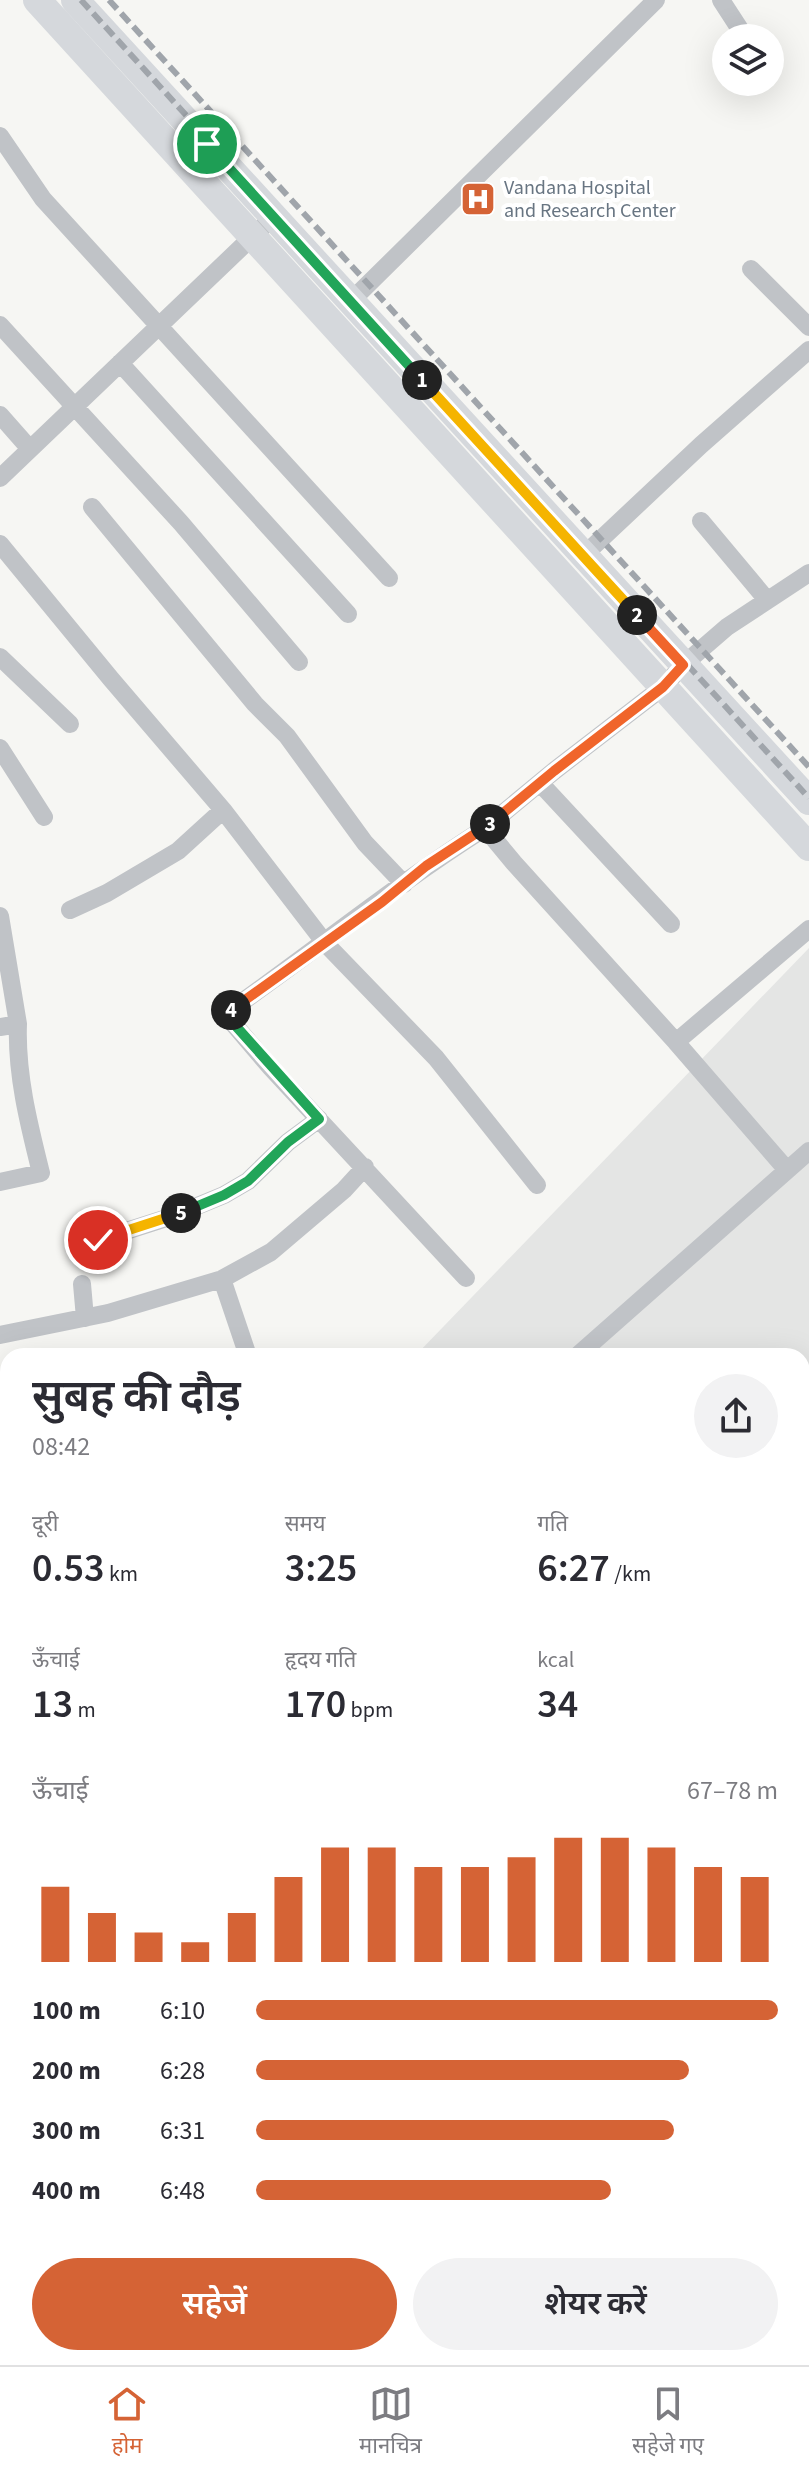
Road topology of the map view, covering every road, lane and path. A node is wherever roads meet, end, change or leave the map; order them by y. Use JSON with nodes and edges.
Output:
{"nodes":[{"id":1,"x":37,"y":0,"type":"edge"},
{"id":2,"x":75,"y":0,"type":"edge"},
{"id":3,"x":656,"y":0,"type":"edge"},
{"id":4,"x":721,"y":0,"type":"edge"},
{"id":5,"x":737,"y":24,"type":"edge"},
{"id":6,"x":0,"y":136,"type":"edge"},
{"id":7,"x":273,"y":217,"type":"junction"},
{"id":8,"x":253,"y":237,"type":"junction"},
{"id":9,"x":751,"y":269,"type":"dead end"},
{"id":10,"x":351,"y":301,"type":"junction"},
{"id":11,"x":0,"y":325,"type":"edge"},
{"id":12,"x":159,"y":326,"type":"junction"},
{"id":13,"x":809,"y":327,"type":"edge"},
{"id":14,"x":809,"y":350,"type":"edge"},
{"id":15,"x":120,"y":363,"type":"junction"},
{"id":16,"x":74,"y":407,"type":"junction"},
{"id":17,"x":0,"y":415,"type":"edge"},
{"id":18,"x":30,"y":449,"type":"junction"},
{"id":19,"x":0,"y":478,"type":"edge"},
{"id":20,"x":92,"y":507,"type":"dead end"},
{"id":21,"x":701,"y":521,"type":"dead end"},
{"id":22,"x":0,"y":544,"type":"edge"},
{"id":23,"x":583,"y":556,"type":"junction"},
{"id":24,"x":809,"y":573,"type":"edge"},
{"id":25,"x":389,"y":578,"type":"dead end"},
{"id":26,"x":767,"y":600,"type":"junction"},
{"id":27,"x":348,"y":614,"type":"dead end"},
{"id":28,"x":0,"y":657,"type":"edge"},
{"id":29,"x":299,"y":662,"type":"dead end"},
{"id":30,"x":683,"y":665,"type":"junction"},
{"id":31,"x":663,"y":687,"type":"junction"},
{"id":32,"x":70,"y":724,"type":"dead end"},
{"id":33,"x":0,"y":748,"type":"edge"},
{"id":34,"x":540,"y":783,"type":"junction"},
{"id":35,"x":809,"y":801,"type":"edge"},
{"id":36,"x":223,"y":810,"type":"junction"},
{"id":37,"x":44,"y":817,"type":"dead end"},
{"id":38,"x":485,"y":828,"type":"junction"},
{"id":39,"x":809,"y":847,"type":"edge"},
{"id":40,"x":404,"y":884,"type":"junction"},
{"id":41,"x":70,"y":910,"type":"dead end"},
{"id":42,"x":0,"y":916,"type":"edge"},
{"id":43,"x":671,"y":924,"type":"dead end"},
{"id":44,"x":809,"y":929,"type":"edge"},
{"id":45,"x":325,"y":943,"type":"junction"},
{"id":46,"x":9,"y":1026,"type":"edge"},
{"id":47,"x":676,"y":1042,"type":"junction"},
{"id":48,"x":319,"y":1119,"type":"junction"},
{"id":49,"x":809,"y":1151,"type":"edge"},
{"id":50,"x":365,"y":1167,"type":"junction"},
{"id":51,"x":787,"y":1170,"type":"junction"},
{"id":52,"x":0,"y":1182,"type":"edge"},
{"id":53,"x":537,"y":1185,"type":"dead end"},
{"id":54,"x":98,"y":1240,"type":"dead end"},
{"id":55,"x":466,"y":1278,"type":"dead end"},
{"id":56,"x":222,"y":1279,"type":"junction"},
{"id":57,"x":82,"y":1284,"type":"dead end"},
{"id":58,"x":85,"y":1318,"type":"junction"},
{"id":59,"x":0,"y":1335,"type":"edge"},
{"id":60,"x":245,"y":1348,"type":"edge"},
{"id":61,"x":586,"y":1348,"type":"edge"}],
"edges":[{"from":1,"to":8,"type":"main road"},
{"from":2,"to":7,"type":"main road"},
{"from":3,"to":10,"type":"street"},
{"from":4,"to":5,"type":"street"},
{"from":6,"to":12,"type":"street"},
{"from":7,"to":8,"type":"street"},
{"from":7,"to":10,"type":"main road"},
{"from":8,"to":12,"type":"street"},
{"from":8,"to":31,"type":"main road"},
{"from":9,"to":13,"type":"street"},
{"from":10,"to":23,"type":"main road"},
{"from":11,"to":16,"type":"street"},
{"from":12,"to":15,"type":"street"},
{"from":12,"to":25,"type":"street"},
{"from":14,"to":23,"type":"street"},
{"from":15,"to":16,"type":"street"},
{"from":15,"to":27,"type":"street"},
{"from":16,"to":18,"type":"street"},
{"from":16,"to":29,"type":"street"},
{"from":17,"to":18,"type":"street"},
{"from":18,"to":19,"type":"street"},
{"from":20,"to":40,"type":"street"},
{"from":21,"to":26,"type":"street"},
{"from":22,"to":36,"type":"street"},
{"from":23,"to":30,"type":"main road"},
{"from":24,"to":26,"type":"street"},
{"from":26,"to":30,"type":"street"},
{"from":28,"to":32,"type":"street"},
{"from":30,"to":31,"type":"street"},
{"from":30,"to":35,"type":"main road"},
{"from":31,"to":34,"type":"street"},
{"from":31,"to":39,"type":"main road"},
{"from":33,"to":37,"type":"street"},
{"from":34,"to":38,"type":"street"},
{"from":34,"to":43,"type":"street"},
{"from":36,"to":41,"type":"street"},
{"from":36,"to":45,"type":"street"},
{"from":38,"to":40,"type":"street"},
{"from":38,"to":47,"type":"street"},
{"from":40,"to":45,"type":"street"},
{"from":42,"to":46,"type":"street"},
{"from":44,"to":47,"type":"street"},
{"from":45,"to":48,"type":"street"},
{"from":45,"to":53,"type":"street"},
{"from":46,"to":52,"type":"street"},
{"from":47,"to":51,"type":"street"},
{"from":48,"to":50,"type":"street"},
{"from":48,"to":54,"type":"street"},
{"from":49,"to":51,"type":"street"},
{"from":50,"to":55,"type":"street"},
{"from":50,"to":56,"type":"street"},
{"from":51,"to":61,"type":"street"},
{"from":56,"to":58,"type":"street"},
{"from":56,"to":60,"type":"street"},
{"from":57,"to":58,"type":"street"},
{"from":58,"to":59,"type":"street"}]}
